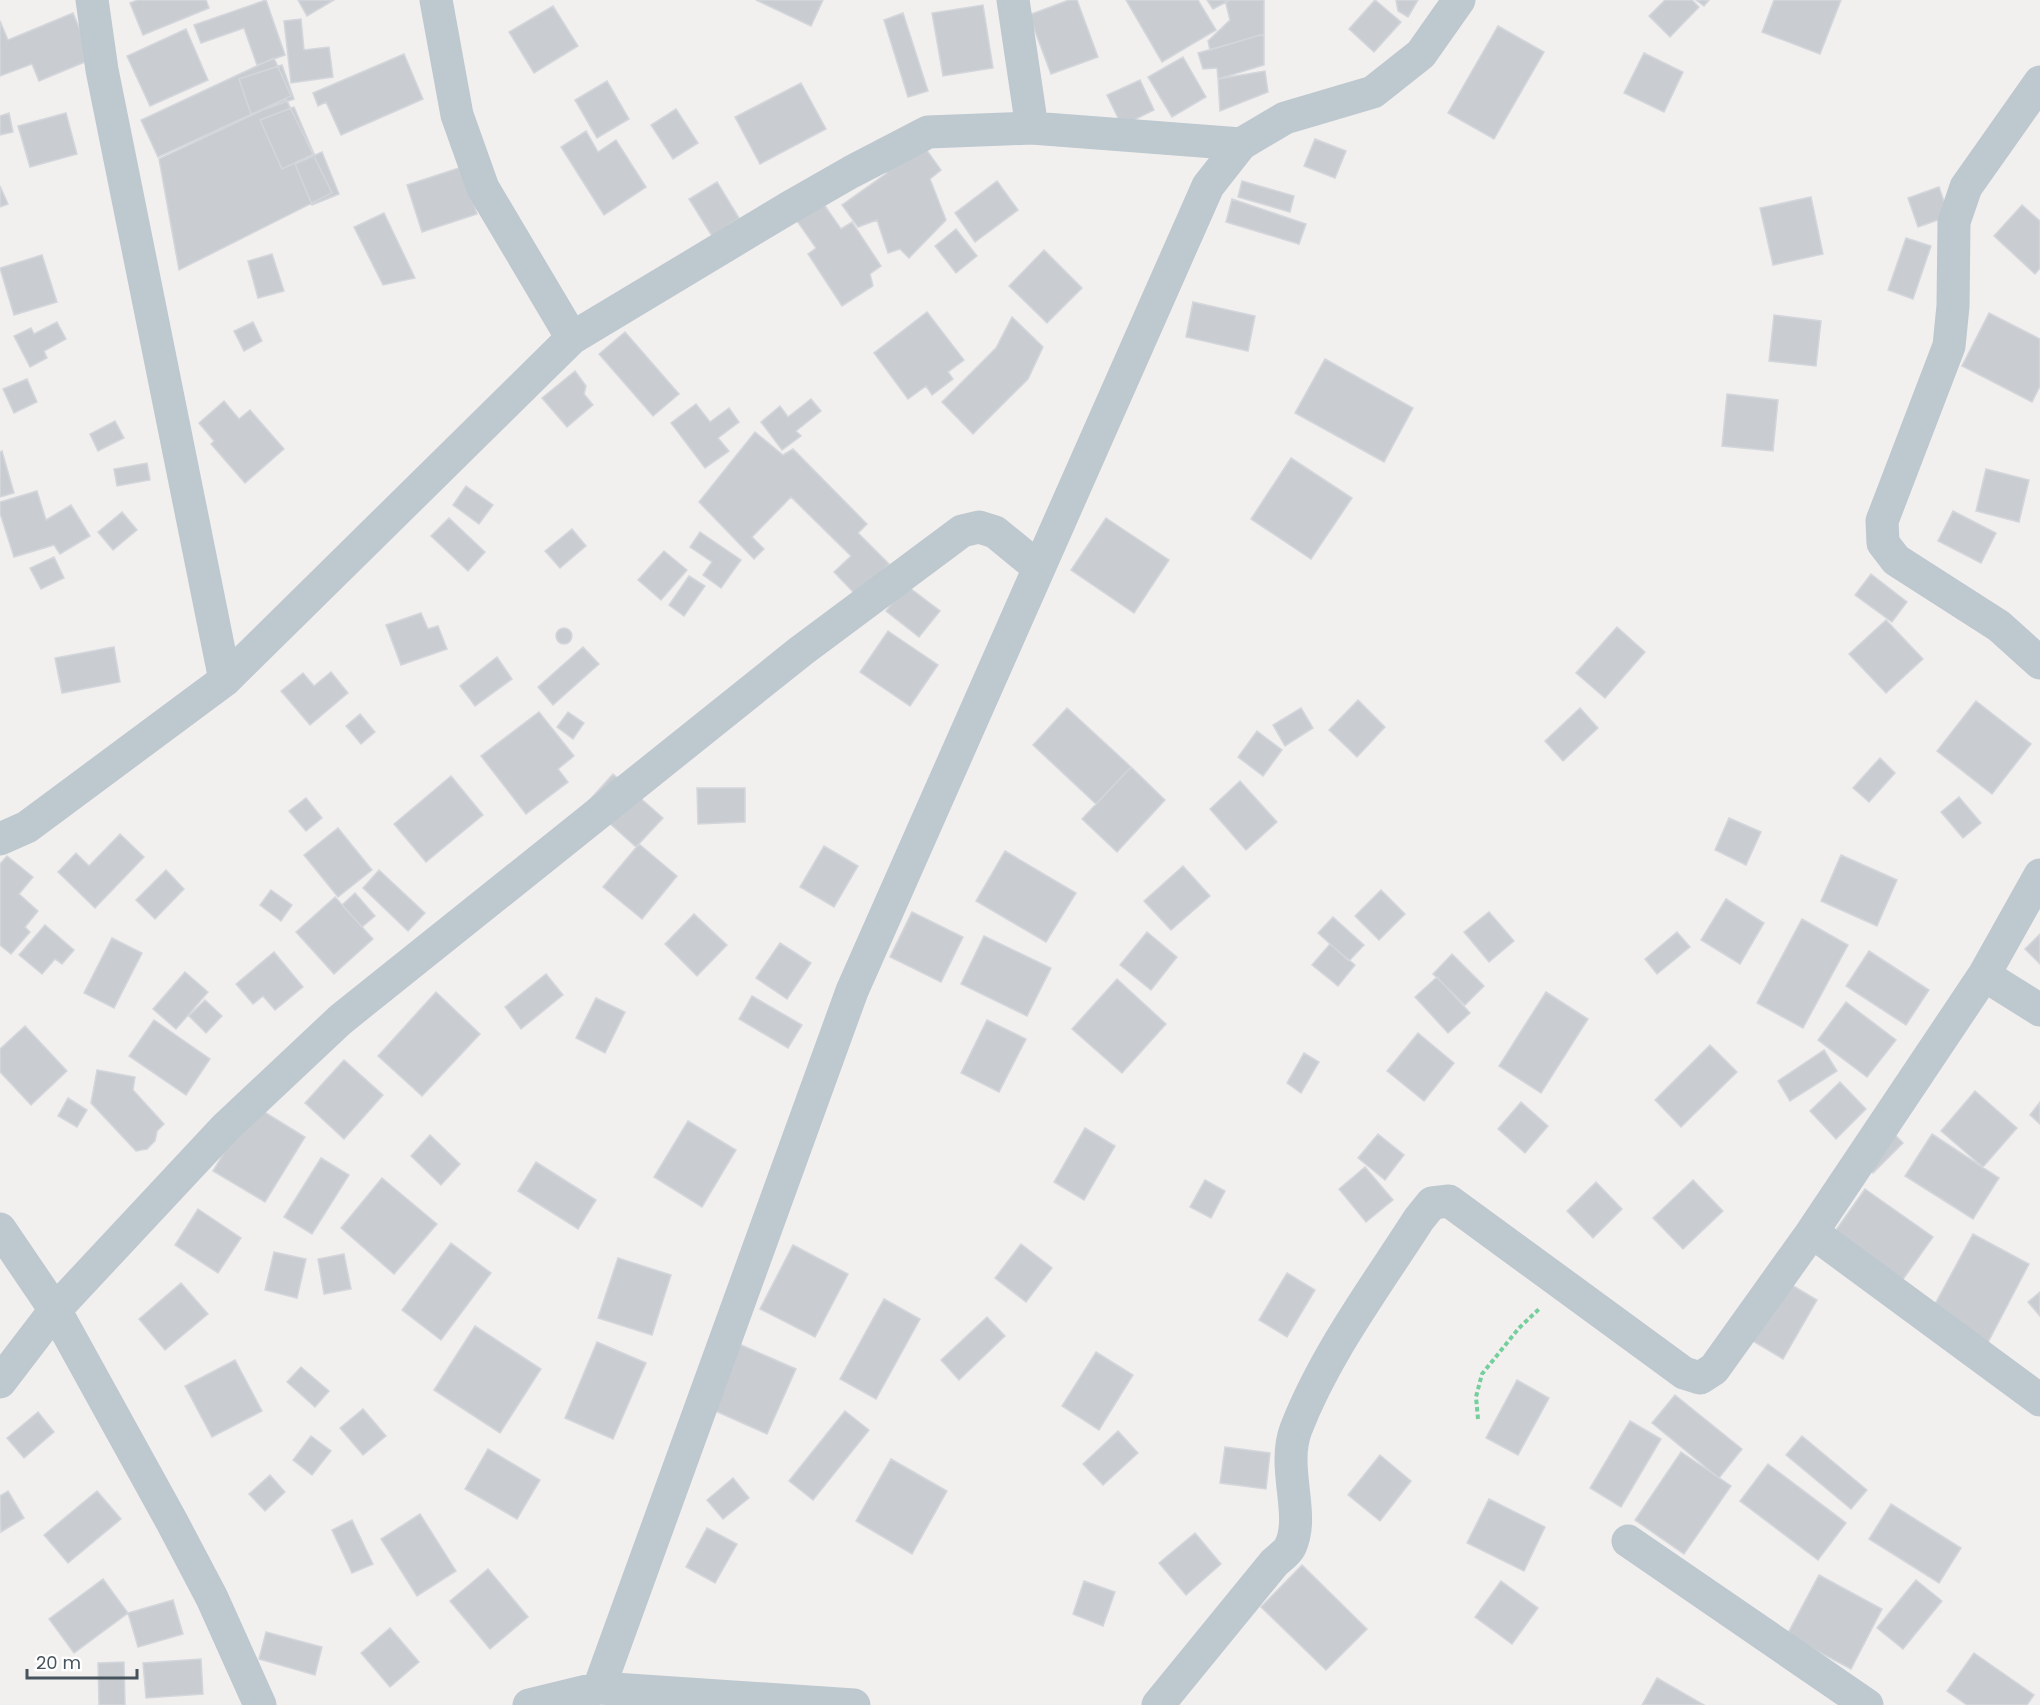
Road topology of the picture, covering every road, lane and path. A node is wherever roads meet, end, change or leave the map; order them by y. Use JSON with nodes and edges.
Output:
{"nodes":[{"id":1,"x":92,"y":0,"type":"edge"},
{"id":2,"x":436,"y":0,"type":"edge"},
{"id":3,"x":1013,"y":0,"type":"edge"},
{"id":4,"x":1459,"y":0,"type":"edge"},
{"id":5,"x":2040,"y":82,"type":"edge"},
{"id":6,"x":1032,"y":128,"type":"junction"},
{"id":7,"x":1241,"y":144,"type":"junction"},
{"id":8,"x":572,"y":338,"type":"junction"},
{"id":9,"x":1040,"y":568,"type":"junction"},
{"id":10,"x":2040,"y":663,"type":"edge"},
{"id":11,"x":225,"y":680,"type":"junction"},
{"id":12,"x":0,"y":839,"type":"edge"},
{"id":13,"x":2040,"y":875,"type":"edge"},
{"id":14,"x":1984,"y":975,"type":"junction"},
{"id":15,"x":2040,"y":1010,"type":"edge"},
{"id":16,"x":0,"y":1229,"type":"edge"},
{"id":17,"x":1812,"y":1232,"type":"junction"},
{"id":18,"x":1569,"y":1289,"type":"junction"},
{"id":19,"x":55,"y":1310,"type":"junction"},
{"id":20,"x":0,"y":1382,"type":"edge"},
{"id":21,"x":2040,"y":1400,"type":"edge"},
{"id":22,"x":1478,"y":1419,"type":"dead end"},
{"id":23,"x":1628,"y":1541,"type":"dead end"},
{"id":24,"x":600,"y":1688,"type":"junction"},
{"id":25,"x":260,"y":1705,"type":"edge"},
{"id":26,"x":529,"y":1705,"type":"edge"},
{"id":27,"x":854,"y":1705,"type":"edge"},
{"id":28,"x":1158,"y":1705,"type":"edge"},
{"id":29,"x":1867,"y":1705,"type":"edge"}],
"edges":[{"from":1,"to":11,"type":"street"},
{"from":2,"to":8,"type":"street"},
{"from":3,"to":6,"type":"street"},
{"from":4,"to":7,"type":"street"},
{"from":5,"to":10,"type":"street"},
{"from":6,"to":7,"type":"street"},
{"from":6,"to":8,"type":"street"},
{"from":7,"to":9,"type":"street"},
{"from":8,"to":11,"type":"street"},
{"from":9,"to":19,"type":"street"},
{"from":9,"to":24,"type":"street"},
{"from":11,"to":12,"type":"street"},
{"from":13,"to":14,"type":"street"},
{"from":14,"to":15,"type":"street"},
{"from":14,"to":17,"type":"street"},
{"from":16,"to":19,"type":"street"},
{"from":17,"to":18,"type":"street"},
{"from":17,"to":21,"type":"street"},
{"from":18,"to":22,"type":"path"},
{"from":18,"to":28,"type":"street"},
{"from":19,"to":20,"type":"street"},
{"from":19,"to":25,"type":"street"},
{"from":23,"to":29,"type":"street"},
{"from":24,"to":26,"type":"street"},
{"from":24,"to":27,"type":"street"}]}
